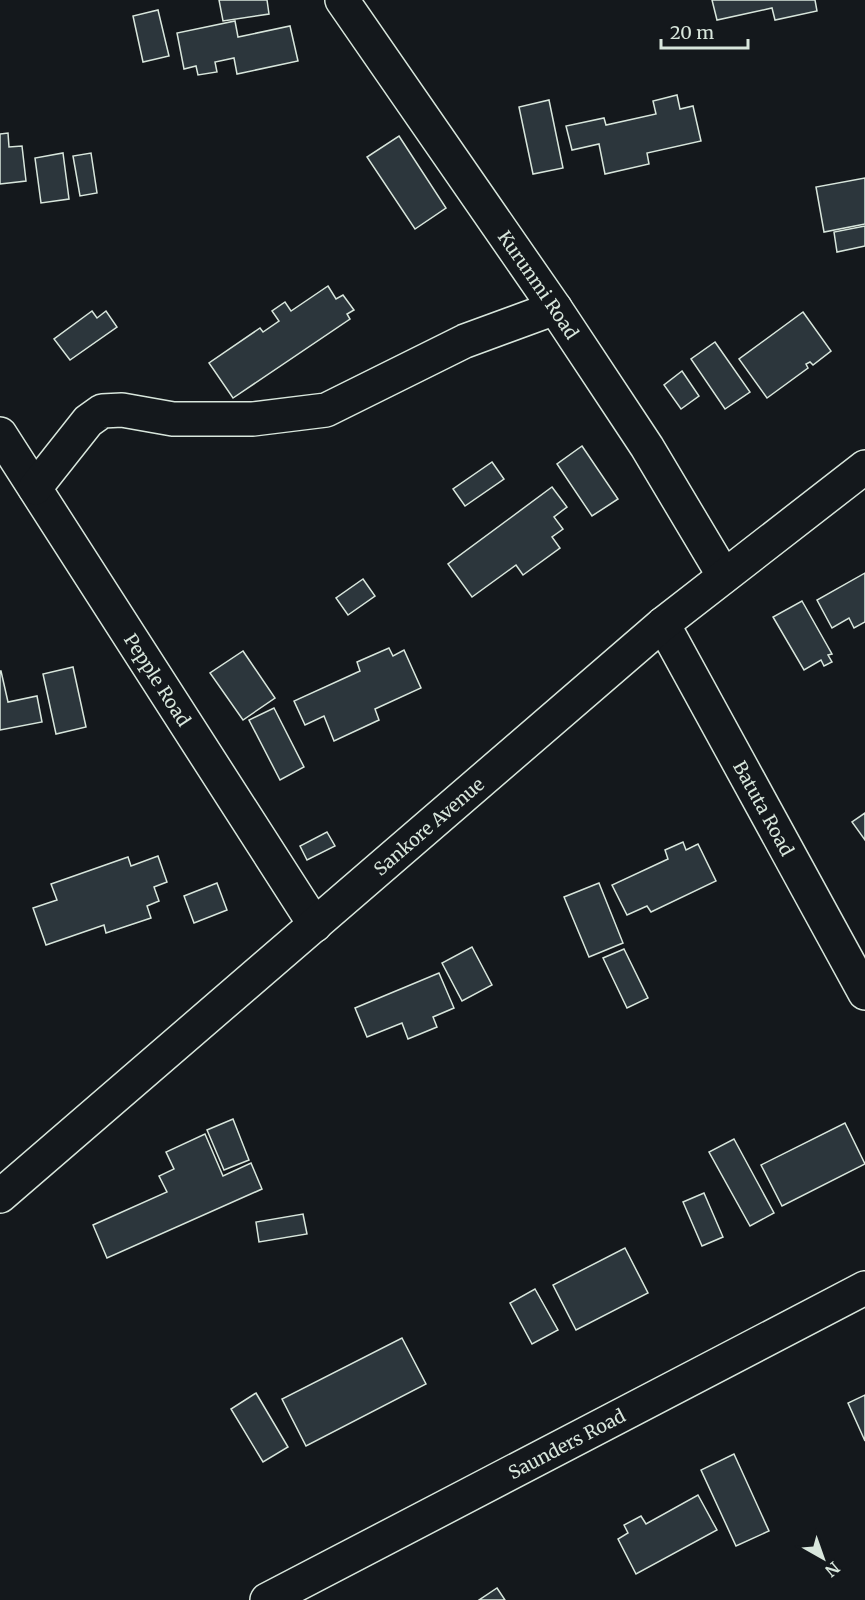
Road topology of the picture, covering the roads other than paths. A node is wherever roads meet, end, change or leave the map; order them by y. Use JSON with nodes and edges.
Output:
{"nodes":[{"id":1,"x":342,"y":0,"type":"edge"},
{"id":2,"x":555,"y":308,"type":"junction"},
{"id":3,"x":0,"y":434,"type":"edge"},
{"id":4,"x":865,"y":467,"type":"edge"},
{"id":5,"x":35,"y":488,"type":"junction"},
{"id":6,"x":724,"y":576,"type":"junction"},
{"id":7,"x":663,"y":624,"type":"junction"},
{"id":8,"x":315,"y":926,"type":"junction"},
{"id":9,"x":865,"y":993,"type":"edge"},
{"id":10,"x":0,"y":1196,"type":"edge"},
{"id":11,"x":865,"y":1288,"type":"edge"},
{"id":12,"x":267,"y":1600,"type":"edge"}],
"edges":[{"from":1,"to":2,"type":"street","name":"Kurunmi Road"},
{"from":2,"to":5,"type":"street"},
{"from":2,"to":6,"type":"street","name":"Kurunmi Road"},
{"from":3,"to":5,"type":"street","name":"Pepple Road"},
{"from":4,"to":6,"type":"street","name":"Sankore Avenue"},
{"from":5,"to":8,"type":"street","name":"Pepple Road"},
{"from":6,"to":7,"type":"street","name":"Sankore Avenue"},
{"from":7,"to":8,"type":"street","name":"Sankore Avenue"},
{"from":7,"to":9,"type":"street","name":"Batuta Road"},
{"from":8,"to":10,"type":"street","name":"Sankore Avenue"},
{"from":11,"to":12,"type":"street","name":"Saunders Road"}]}
